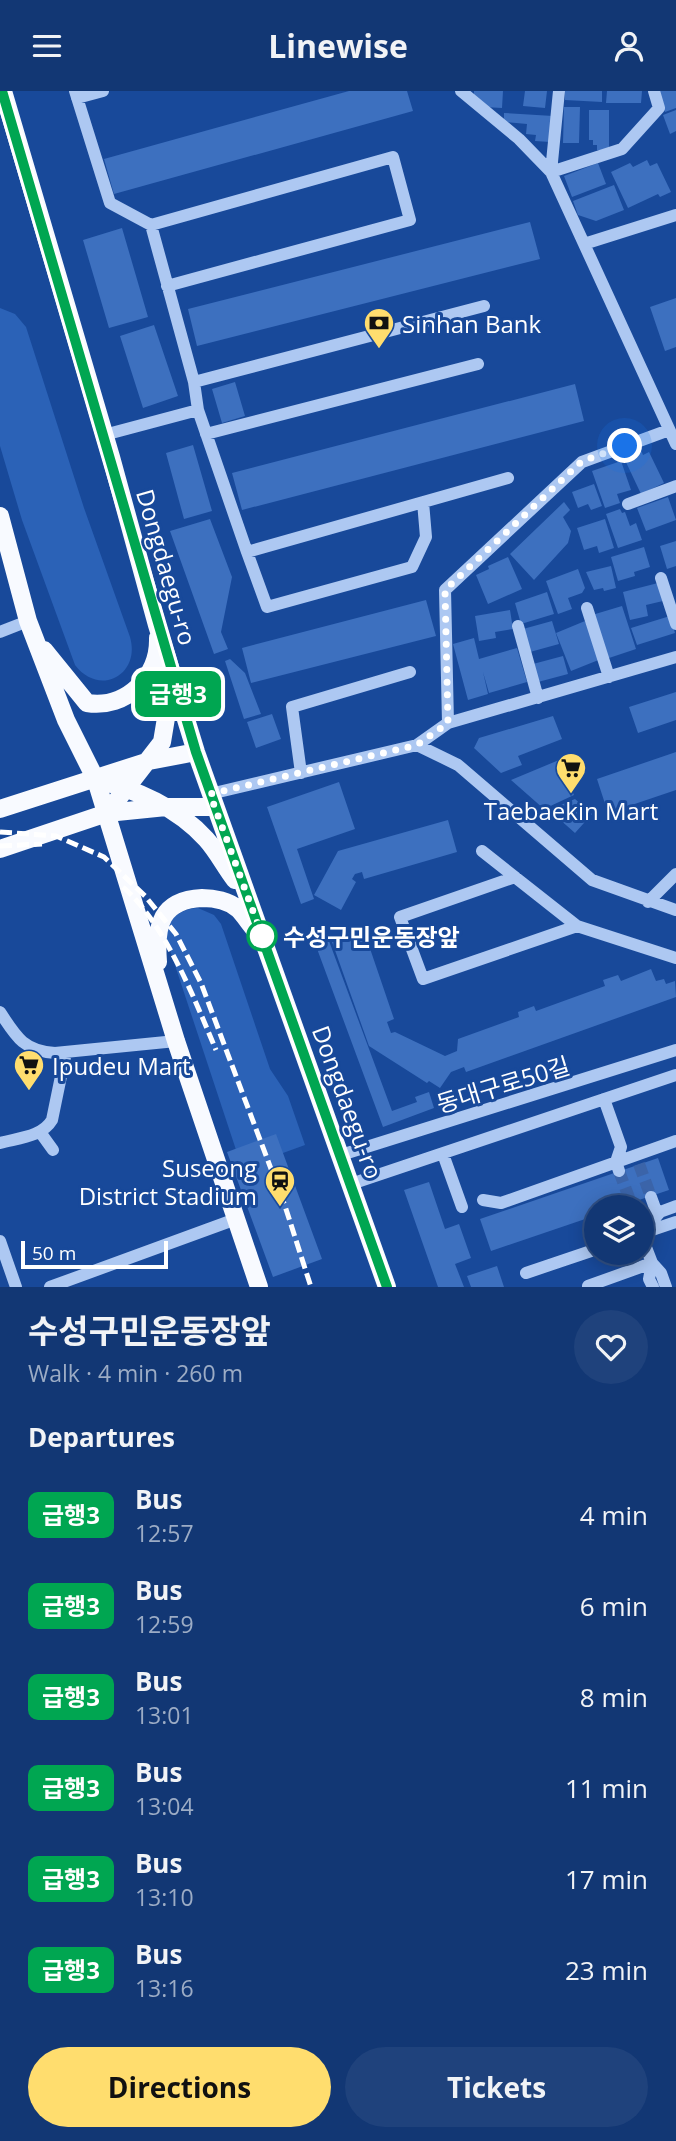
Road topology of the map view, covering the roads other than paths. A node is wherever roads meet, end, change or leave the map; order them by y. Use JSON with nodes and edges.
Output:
{"nodes":[{"id":1,"x":2,"y":91,"type":"edge"},
{"id":2,"x":103,"y":91,"type":"edge"},
{"id":3,"x":461,"y":91,"type":"edge"},
{"id":4,"x":559,"y":91,"type":"edge"},
{"id":5,"x":654,"y":91,"type":"edge"},
{"id":6,"x":76,"y":95,"type":"edge"},
{"id":7,"x":551,"y":171,"type":"junction"},
{"id":8,"x":676,"y":215,"type":"edge"},
{"id":9,"x":151,"y":225,"type":"junction"},
{"id":10,"x":584,"y":244,"type":"junction"},
{"id":11,"x":167,"y":286,"type":"junction"},
{"id":12,"x":484,"y":306,"type":"dead end"},
{"id":13,"x":478,"y":364,"type":"dead end"},
{"id":14,"x":194,"y":382,"type":"junction"},
{"id":15,"x":198,"y":410,"type":"junction"},
{"id":16,"x":669,"y":430,"type":"junction"},
{"id":17,"x":206,"y":434,"type":"junction"},
{"id":18,"x":104,"y":435,"type":"junction"},
{"id":19,"x":676,"y":445,"type":"edge"},
{"id":20,"x":508,"y":478,"type":"dead end"},
{"id":21,"x":676,"y":486,"type":"edge"},
{"id":22,"x":423,"y":502,"type":"junction"},
{"id":23,"x":628,"y":504,"type":"dead end"},
{"id":24,"x":0,"y":516,"type":"edge"},
{"id":25,"x":247,"y":552,"type":"junction"},
{"id":26,"x":661,"y":579,"type":"dead end"},
{"id":27,"x":587,"y":608,"type":"dead end"},
{"id":28,"x":28,"y":621,"type":"junction"},
{"id":29,"x":676,"y":624,"type":"edge"},
{"id":30,"x":157,"y":625,"type":"junction"},
{"id":31,"x":517,"y":626,"type":"dead end"},
{"id":32,"x":0,"y":632,"type":"edge"},
{"id":33,"x":36,"y":639,"type":"junction"},
{"id":34,"x":676,"y":657,"type":"edge"},
{"id":35,"x":410,"y":672,"type":"dead end"},
{"id":36,"x":173,"y":677,"type":"junction"},
{"id":37,"x":610,"y":677,"type":"junction"},
{"id":38,"x":538,"y":698,"type":"junction"},
{"id":39,"x":448,"y":723,"type":"junction"},
{"id":40,"x":417,"y":745,"type":"junction"},
{"id":41,"x":196,"y":752,"type":"junction"},
{"id":42,"x":149,"y":761,"type":"junction"},
{"id":43,"x":301,"y":773,"type":"junction"},
{"id":44,"x":96,"y":780,"type":"junction"},
{"id":45,"x":128,"y":787,"type":"junction"},
{"id":46,"x":212,"y":801,"type":"junction"},
{"id":47,"x":166,"y":807,"type":"junction"},
{"id":48,"x":0,"y":809,"type":"edge"},
{"id":49,"x":107,"y":813,"type":"junction"},
{"id":50,"x":0,"y":849,"type":"edge"},
{"id":51,"x":482,"y":851,"type":"dead end"},
{"id":52,"x":676,"y":874,"type":"edge"},
{"id":53,"x":515,"y":877,"type":"junction"},
{"id":54,"x":648,"y":902,"type":"junction"},
{"id":55,"x":250,"y":903,"type":"junction"},
{"id":56,"x":676,"y":910,"type":"edge"},
{"id":57,"x":577,"y":926,"type":"junction"},
{"id":58,"x":264,"y":941,"type":"junction"},
{"id":59,"x":676,"y":958,"type":"edge"},
{"id":60,"x":161,"y":993,"type":"junction"},
{"id":61,"x":0,"y":1012,"type":"edge"},
{"id":62,"x":176,"y":1041,"type":"junction"},
{"id":63,"x":676,"y":1049,"type":"edge"},
{"id":64,"x":66,"y":1052,"type":"junction"},
{"id":65,"x":676,"y":1075,"type":"edge"},
{"id":66,"x":604,"y":1099,"type":"junction"},
{"id":67,"x":40,"y":1132,"type":"junction"},
{"id":68,"x":676,"y":1141,"type":"edge"},
{"id":69,"x":0,"y":1143,"type":"edge"},
{"id":70,"x":621,"y":1147,"type":"junction"},
{"id":71,"x":53,"y":1150,"type":"dead end"},
{"id":72,"x":443,"y":1154,"type":"junction"},
{"id":73,"x":341,"y":1156,"type":"junction"},
{"id":74,"x":637,"y":1160,"type":"junction"},
{"id":75,"x":618,"y":1167,"type":"junction"},
{"id":76,"x":351,"y":1184,"type":"junction"},
{"id":77,"x":483,"y":1200,"type":"dead end"},
{"id":78,"x":676,"y":1206,"type":"edge"},
{"id":79,"x":462,"y":1207,"type":"dead end"},
{"id":80,"x":236,"y":1219,"type":"junction"},
{"id":81,"x":654,"y":1219,"type":"edge"},
{"id":82,"x":676,"y":1222,"type":"edge"},
{"id":83,"x":654,"y":1230,"type":"edge"},
{"id":84,"x":0,"y":1241,"type":"edge"},
{"id":85,"x":584,"y":1253,"type":"edge"},
{"id":86,"x":646,"y":1265,"type":"edge"},
{"id":87,"x":652,"y":1265,"type":"edge"},
{"id":88,"x":654,"y":1265,"type":"edge"},
{"id":89,"x":526,"y":1273,"type":"dead end"},
{"id":90,"x":588,"y":1286,"type":"edge"},
{"id":91,"x":16,"y":1287,"type":"edge"},
{"id":92,"x":50,"y":1287,"type":"edge"},
{"id":93,"x":259,"y":1287,"type":"edge"},
{"id":94,"x":387,"y":1287,"type":"edge"},
{"id":95,"x":653,"y":1287,"type":"edge"},
{"id":96,"x":666,"y":1287,"type":"edge"}],
"edges":[{"from":1,"to":18,"type":"main road","name":"Dongdaegu-ro"},
{"from":2,"to":6,"type":"street"},
{"from":3,"to":7,"type":"street"},
{"from":4,"to":7,"type":"street"},
{"from":5,"to":7,"type":"street"},
{"from":6,"to":9,"type":"street"},
{"from":7,"to":10,"type":"street"},
{"from":8,"to":10,"type":"street"},
{"from":9,"to":11,"type":"street"},
{"from":9,"to":11,"type":"street"},
{"from":10,"to":16,"type":"street"},
{"from":11,"to":14,"type":"street"},
{"from":12,"to":14,"type":"street"},
{"from":13,"to":17,"type":"street"},
{"from":14,"to":15,"type":"street"},
{"from":15,"to":17,"type":"street"},
{"from":15,"to":18,"type":"street"},
{"from":16,"to":19,"type":"street"},
{"from":16,"to":39,"type":"street"},
{"from":17,"to":25,"type":"street"},
{"from":18,"to":30,"type":"main road","name":"Dongdaegu-ro"},
{"from":20,"to":22,"type":"street"},
{"from":21,"to":23,"type":"street"},
{"from":22,"to":25,"type":"street"},
{"from":22,"to":25,"type":"street"},
{"from":24,"to":28,"type":"main road"},
{"from":26,"to":29,"type":"street"},
{"from":27,"to":37,"type":"street"},
{"from":28,"to":32,"type":"street"},
{"from":28,"to":33,"type":"main road"},
{"from":30,"to":33,"type":"main road"},
{"from":30,"to":36,"type":"main road","name":"Dongdaegu-ro"},
{"from":31,"to":38,"type":"street"},
{"from":33,"to":44,"type":"main road"},
{"from":34,"to":37,"type":"street"},
{"from":35,"to":43,"type":"street"},
{"from":36,"to":41,"type":"main road","name":"Dongdaegu-ro"},
{"from":36,"to":42,"type":"main road"},
{"from":37,"to":38,"type":"street"},
{"from":38,"to":39,"type":"street"},
{"from":39,"to":40,"type":"street"},
{"from":40,"to":43,"type":"street"},
{"from":40,"to":54,"type":"street"},
{"from":41,"to":42,"type":"main road"},
{"from":41,"to":46,"type":"main road","name":"Dongdaegu-ro"},
{"from":42,"to":44,"type":"main road"},
{"from":42,"to":45,"type":"main road"},
{"from":43,"to":46,"type":"street"},
{"from":44,"to":45,"type":"main road"},
{"from":44,"to":48,"type":"main road"},
{"from":44,"to":49,"type":"main road"},
{"from":45,"to":47,"type":"main road"},
{"from":45,"to":49,"type":"main road"},
{"from":46,"to":47,"type":"main road"},
{"from":46,"to":55,"type":"main road","name":"Dongdaegu-ro"},
{"from":47,"to":49,"type":"main road"},
{"from":47,"to":55,"type":"main road"},
{"from":49,"to":50,"type":"main road"},
{"from":49,"to":60,"type":"main road"},
{"from":51,"to":53,"type":"street"},
{"from":52,"to":54,"type":"street"},
{"from":53,"to":57,"type":"street"},
{"from":53,"to":57,"type":"street"},
{"from":54,"to":56,"type":"street"},
{"from":55,"to":58,"type":"main road","name":"Dongdaegu-ro"},
{"from":57,"to":59,"type":"street"},
{"from":58,"to":60,"type":"main road"},
{"from":58,"to":73,"type":"main road","name":"Dongdaegu-ro"},
{"from":60,"to":62,"type":"main road"},
{"from":61,"to":64,"type":"street"},
{"from":62,"to":64,"type":"street"},
{"from":62,"to":80,"type":"main road"},
{"from":63,"to":73,"type":"street","name":"동대구로50길"},
{"from":64,"to":67,"type":"street"},
{"from":65,"to":66,"type":"street","name":"동대구로50길"},
{"from":66,"to":70,"type":"street"},
{"from":66,"to":72,"type":"street","name":"동대구로50길"},
{"from":67,"to":69,"type":"street"},
{"from":67,"to":71,"type":"street"},
{"from":68,"to":74,"type":"street"},
{"from":70,"to":74,"type":"street"},
{"from":70,"to":75,"type":"street"},
{"from":72,"to":76,"type":"street","name":"동대구로50길"},
{"from":72,"to":79,"type":"street"},
{"from":73,"to":76,"type":"main road","name":"Dongdaegu-ro"},
{"from":74,"to":75,"type":"street"},
{"from":75,"to":77,"type":"street"},
{"from":76,"to":94,"type":"main road","name":"Dongdaegu-ro"},
{"from":78,"to":81,"type":"street"},
{"from":80,"to":92,"type":"street"},
{"from":80,"to":93,"type":"main road"},
{"from":82,"to":83,"type":"street"},
{"from":84,"to":91,"type":"street"},
{"from":85,"to":89,"type":"street"},
{"from":86,"to":90,"type":"street"},
{"from":87,"to":95,"type":"street"},
{"from":88,"to":96,"type":"street"}]}
